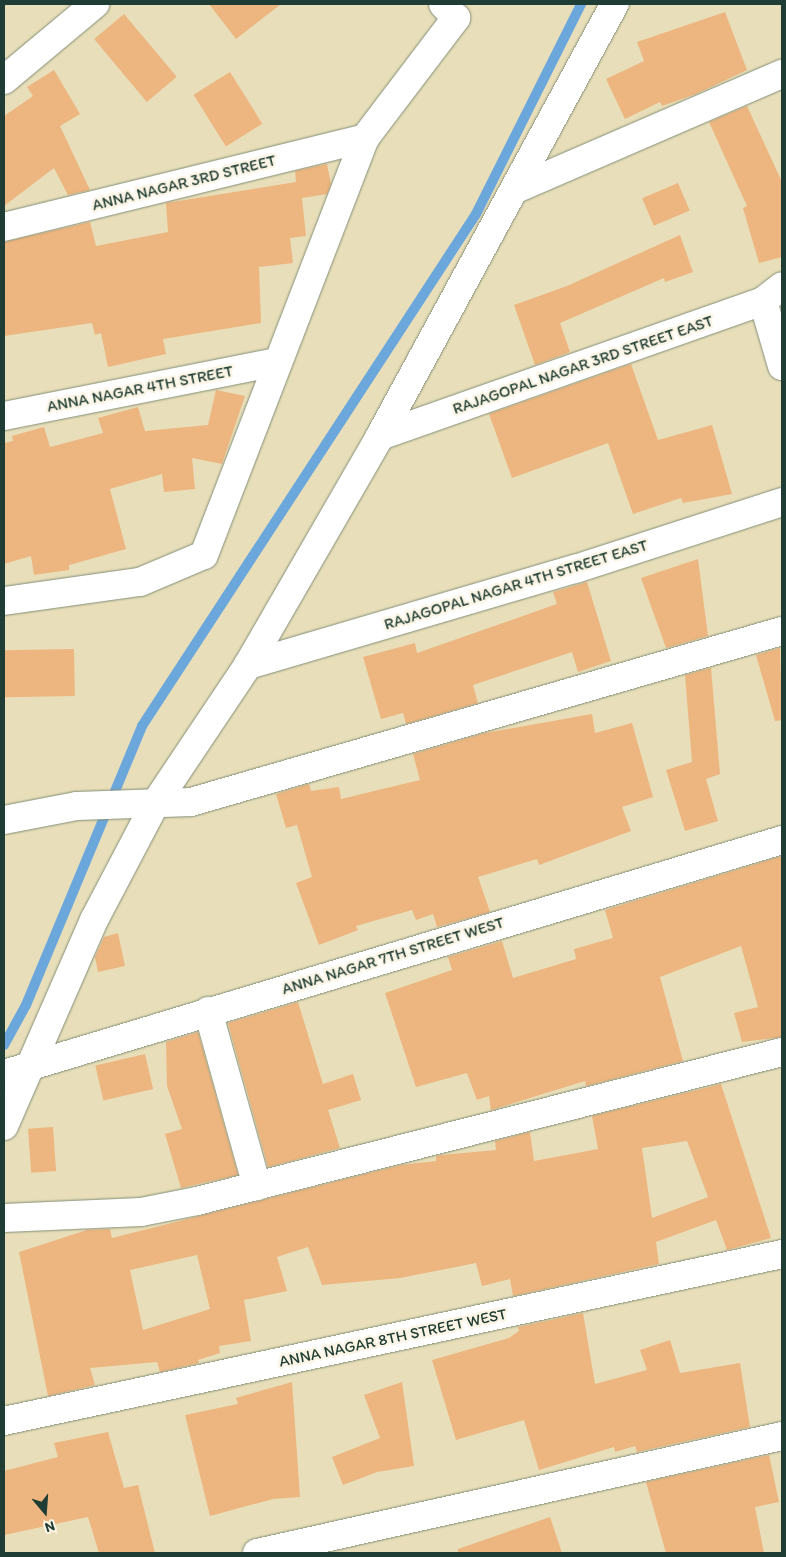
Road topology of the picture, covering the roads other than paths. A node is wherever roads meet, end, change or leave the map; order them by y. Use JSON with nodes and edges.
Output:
{"nodes":[{"id":1,"x":94,"y":4,"type":"edge"},
{"id":2,"x":443,"y":4,"type":"edge"},
{"id":3,"x":616,"y":4,"type":"edge"},
{"id":4,"x":782,"y":74,"type":"edge"},
{"id":5,"x":4,"y":80,"type":"edge"},
{"id":6,"x":365,"y":138,"type":"junction"},
{"id":7,"x":518,"y":188,"type":"junction"},
{"id":8,"x":4,"y":227,"type":"edge"},
{"id":9,"x":773,"y":294,"type":"edge"},
{"id":10,"x":277,"y":362,"type":"junction"},
{"id":11,"x":782,"y":366,"type":"edge"},
{"id":12,"x":4,"y":416,"type":"edge"},
{"id":13,"x":380,"y":436,"type":"junction"},
{"id":14,"x":782,"y":502,"type":"edge"},
{"id":15,"x":4,"y":600,"type":"edge"},
{"id":16,"x":782,"y":630,"type":"edge"},
{"id":17,"x":248,"y":665,"type":"junction"},
{"id":18,"x":155,"y":804,"type":"junction"},
{"id":19,"x":4,"y":820,"type":"edge"},
{"id":20,"x":782,"y":840,"type":"edge"},
{"id":21,"x":208,"y":1012,"type":"junction"},
{"id":22,"x":782,"y":1052,"type":"edge"},
{"id":23,"x":16,"y":1070,"type":"edge"},
{"id":24,"x":4,"y":1126,"type":"edge"},
{"id":25,"x":257,"y":1186,"type":"junction"},
{"id":26,"x":4,"y":1218,"type":"edge"},
{"id":27,"x":782,"y":1254,"type":"edge"},
{"id":28,"x":4,"y":1421,"type":"edge"},
{"id":29,"x":782,"y":1436,"type":"edge"},
{"id":30,"x":257,"y":1553,"type":"edge"}],
"edges":[{"from":1,"to":5,"type":"street"},
{"from":2,"to":6,"type":"street"},
{"from":3,"to":7,"type":"street"},
{"from":4,"to":7,"type":"street"},
{"from":6,"to":8,"type":"street","name":"ANNA NAGAR 3RD STREET"},
{"from":6,"to":10,"type":"street"},
{"from":7,"to":13,"type":"street"},
{"from":9,"to":11,"type":"street"},
{"from":9,"to":13,"type":"street","name":"RAJAGOPAL NAGAR 3RD STREET EAST"},
{"from":10,"to":12,"type":"street","name":"ANNA NAGAR 4TH STREET"},
{"from":10,"to":15,"type":"street"},
{"from":13,"to":17,"type":"street"},
{"from":14,"to":17,"type":"street","name":"RAJAGOPAL NAGAR 4TH STREET EAST"},
{"from":16,"to":18,"type":"street"},
{"from":17,"to":18,"type":"street"},
{"from":18,"to":19,"type":"street"},
{"from":18,"to":23,"type":"street"},
{"from":20,"to":21,"type":"street","name":"ANNA NAGAR 7TH STREET WEST"},
{"from":21,"to":23,"type":"street","name":"ANNA NAGAR 7TH STREET WEST"},
{"from":21,"to":25,"type":"street"},
{"from":22,"to":25,"type":"street"},
{"from":23,"to":24,"type":"street"},
{"from":25,"to":26,"type":"street"},
{"from":27,"to":28,"type":"street","name":"ANNA NAGAR 8TH STREET WEST"},
{"from":29,"to":30,"type":"street"}]}
